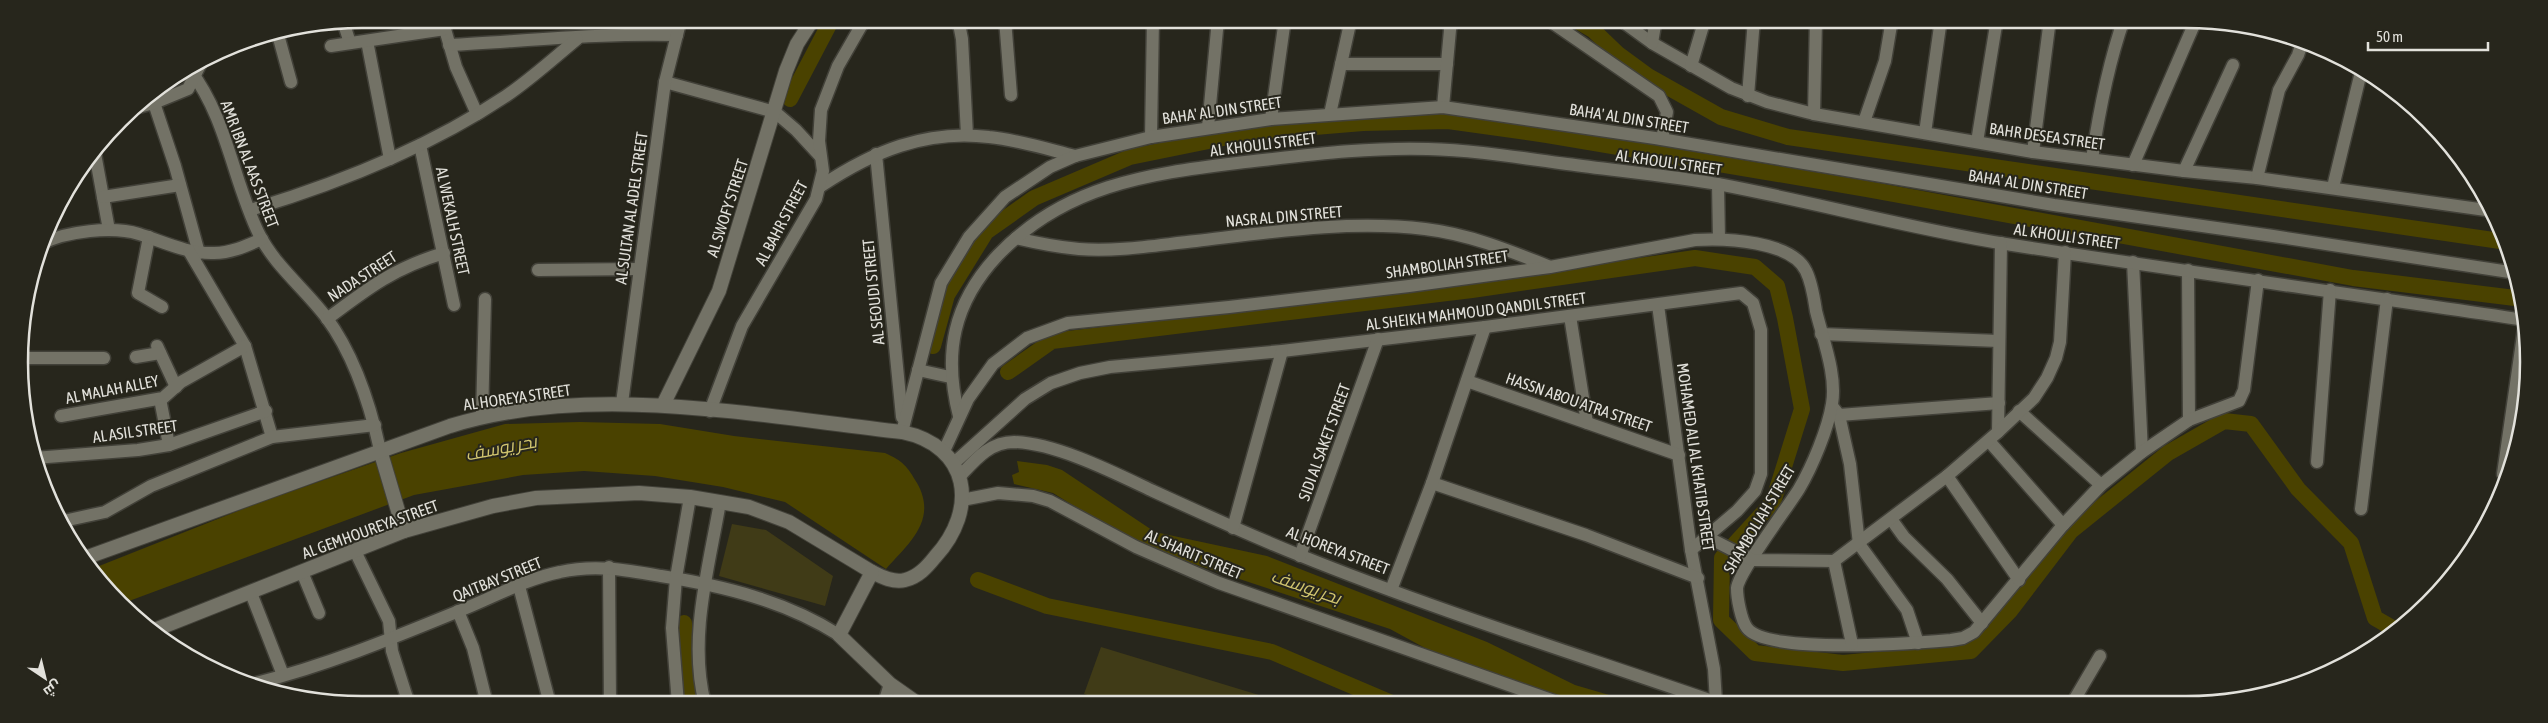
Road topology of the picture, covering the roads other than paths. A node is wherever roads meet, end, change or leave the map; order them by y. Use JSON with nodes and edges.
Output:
{"nodes":[{"id":1,"x":345,"y":28,"type":"edge"},
{"id":2,"x":425,"y":28,"type":"edge"},
{"id":3,"x":444,"y":28,"type":"edge"},
{"id":4,"x":679,"y":28,"type":"edge"},
{"id":5,"x":808,"y":28,"type":"edge"},
{"id":6,"x":860,"y":28,"type":"edge"},
{"id":7,"x":960,"y":28,"type":"edge"},
{"id":8,"x":1006,"y":28,"type":"edge"},
{"id":9,"x":1153,"y":28,"type":"edge"},
{"id":10,"x":1217,"y":28,"type":"edge"},
{"id":11,"x":1284,"y":28,"type":"edge"},
{"id":12,"x":1349,"y":28,"type":"edge"},
{"id":13,"x":1450,"y":28,"type":"edge"},
{"id":14,"x":1560,"y":28,"type":"edge"},
{"id":15,"x":1631,"y":28,"type":"edge"},
{"id":16,"x":1654,"y":28,"type":"edge"},
{"id":17,"x":1703,"y":28,"type":"edge"},
{"id":18,"x":1753,"y":28,"type":"edge"},
{"id":19,"x":1816,"y":28,"type":"edge"},
{"id":20,"x":1890,"y":28,"type":"edge"},
{"id":21,"x":1940,"y":28,"type":"edge"},
{"id":22,"x":1996,"y":28,"type":"edge"},
{"id":23,"x":2049,"y":28,"type":"edge"},
{"id":24,"x":2121,"y":28,"type":"edge"},
{"id":25,"x":2192,"y":28,"type":"edge"},
{"id":26,"x":677,"y":35,"type":"junction"},
{"id":27,"x":279,"y":38,"type":"edge"},
{"id":28,"x":577,"y":39,"type":"junction"},
{"id":29,"x":367,"y":41,"type":"junction"},
{"id":30,"x":350,"y":43,"type":"junction"},
{"id":31,"x":1652,"y":43,"type":"junction"},
{"id":32,"x":449,"y":45,"type":"junction"},
{"id":33,"x":331,"y":46,"type":"dead end"},
{"id":34,"x":2300,"y":48,"type":"edge"},
{"id":35,"x":1341,"y":64,"type":"junction"},
{"id":36,"x":1447,"y":64,"type":"junction"},
{"id":37,"x":2234,"y":65,"type":"dead end"},
{"id":38,"x":1692,"y":66,"type":"junction"},
{"id":39,"x":193,"y":74,"type":"edge"},
{"id":40,"x":2360,"y":76,"type":"edge"},
{"id":41,"x":291,"y":82,"type":"dead end"},
{"id":42,"x":665,"y":82,"type":"junction"},
{"id":43,"x":1011,"y":95,"type":"dead end"},
{"id":44,"x":1748,"y":96,"type":"junction"},
{"id":45,"x":154,"y":103,"type":"junction"},
{"id":46,"x":148,"y":105,"type":"edge"},
{"id":47,"x":1444,"y":107,"type":"junction"},
{"id":48,"x":775,"y":112,"type":"junction"},
{"id":49,"x":477,"y":114,"type":"junction"},
{"id":50,"x":1330,"y":114,"type":"junction"},
{"id":51,"x":1814,"y":114,"type":"junction"},
{"id":52,"x":1271,"y":119,"type":"junction"},
{"id":53,"x":1864,"y":122,"type":"junction"},
{"id":54,"x":1208,"y":127,"type":"junction"},
{"id":55,"x":1925,"y":133,"type":"junction"},
{"id":56,"x":967,"y":135,"type":"junction"},
{"id":57,"x":1151,"y":136,"type":"junction"},
{"id":58,"x":1662,"y":139,"type":"junction"},
{"id":59,"x":1977,"y":142,"type":"junction"},
{"id":60,"x":420,"y":145,"type":"junction"},
{"id":61,"x":2033,"y":152,"type":"junction"},
{"id":62,"x":876,"y":154,"type":"junction"},
{"id":63,"x":1075,"y":156,"type":"junction"},
{"id":64,"x":821,"y":157,"type":"junction"},
{"id":65,"x":96,"y":159,"type":"edge"},
{"id":66,"x":390,"y":159,"type":"junction"},
{"id":67,"x":2092,"y":160,"type":"junction"},
{"id":68,"x":2132,"y":165,"type":"junction"},
{"id":69,"x":2184,"y":171,"type":"junction"},
{"id":70,"x":2257,"y":178,"type":"junction"},
{"id":71,"x":1718,"y":184,"type":"junction"},
{"id":72,"x":180,"y":185,"type":"junction"},
{"id":73,"x":821,"y":186,"type":"junction"},
{"id":74,"x":2333,"y":187,"type":"junction"},
{"id":75,"x":103,"y":197,"type":"junction"},
{"id":76,"x":250,"y":210,"type":"junction"},
{"id":77,"x":2484,"y":210,"type":"edge"},
{"id":78,"x":109,"y":230,"type":"junction"},
{"id":79,"x":149,"y":237,"type":"junction"},
{"id":80,"x":1016,"y":238,"type":"junction"},
{"id":81,"x":1719,"y":239,"type":"junction"},
{"id":82,"x":262,"y":240,"type":"junction"},
{"id":83,"x":50,"y":241,"type":"edge"},
{"id":84,"x":2001,"y":243,"type":"junction"},
{"id":85,"x":194,"y":252,"type":"junction"},
{"id":86,"x":2066,"y":252,"type":"junction"},
{"id":87,"x":444,"y":253,"type":"junction"},
{"id":88,"x":2133,"y":262,"type":"junction"},
{"id":89,"x":1550,"y":267,"type":"junction"},
{"id":90,"x":639,"y":269,"type":"junction"},
{"id":91,"x":538,"y":270,"type":"dead end"},
{"id":92,"x":2188,"y":270,"type":"junction"},
{"id":93,"x":2508,"y":272,"type":"edge"},
{"id":94,"x":2258,"y":280,"type":"junction"},
{"id":95,"x":2330,"y":290,"type":"junction"},
{"id":96,"x":2387,"y":299,"type":"junction"},
{"id":97,"x":485,"y":300,"type":"dead end"},
{"id":98,"x":454,"y":305,"type":"dead end"},
{"id":99,"x":1658,"y":305,"type":"junction"},
{"id":100,"x":162,"y":307,"type":"dead end"},
{"id":101,"x":1570,"y":316,"type":"junction"},
{"id":102,"x":327,"y":319,"type":"junction"},
{"id":103,"x":2518,"y":319,"type":"edge"},
{"id":104,"x":1485,"y":327,"type":"junction"},
{"id":105,"x":1821,"y":334,"type":"junction"},
{"id":106,"x":1378,"y":340,"type":"junction"},
{"id":107,"x":1999,"y":341,"type":"junction"},
{"id":108,"x":245,"y":346,"type":"junction"},
{"id":109,"x":1282,"y":351,"type":"junction"},
{"id":110,"x":2520,"y":355,"type":"edge"},
{"id":111,"x":28,"y":357,"type":"edge"},
{"id":112,"x":136,"y":357,"type":"dead end"},
{"id":113,"x":104,"y":358,"type":"dead end"},
{"id":114,"x":918,"y":370,"type":"junction"},
{"id":115,"x":950,"y":377,"type":"junction"},
{"id":116,"x":1467,"y":381,"type":"junction"},
{"id":117,"x":176,"y":387,"type":"junction"},
{"id":118,"x":160,"y":399,"type":"junction"},
{"id":119,"x":1999,"y":403,"type":"junction"},
{"id":120,"x":622,"y":404,"type":"junction"},
{"id":121,"x":663,"y":405,"type":"junction"},
{"id":122,"x":710,"y":410,"type":"junction"},
{"id":123,"x":266,"y":411,"type":"junction"},
{"id":124,"x":1836,"y":411,"type":"junction"},
{"id":125,"x":2020,"y":411,"type":"junction"},
{"id":126,"x":61,"y":416,"type":"dead end"},
{"id":127,"x":959,"y":416,"type":"junction"},
{"id":128,"x":482,"y":417,"type":"junction"},
{"id":129,"x":2189,"y":420,"type":"junction"},
{"id":130,"x":1587,"y":422,"type":"junction"},
{"id":131,"x":374,"y":425,"type":"junction"},
{"id":132,"x":902,"y":429,"type":"junction"},
{"id":133,"x":1994,"y":436,"type":"junction"},
{"id":134,"x":272,"y":437,"type":"junction"},
{"id":135,"x":169,"y":445,"type":"junction"},
{"id":136,"x":944,"y":451,"type":"junction"},
{"id":137,"x":2142,"y":452,"type":"junction"},
{"id":138,"x":1679,"y":454,"type":"junction"},
{"id":139,"x":382,"y":456,"type":"junction"},
{"id":140,"x":42,"y":457,"type":"edge"},
{"id":141,"x":2317,"y":462,"type":"dead end"},
{"id":142,"x":2504,"y":464,"type":"edge"},
{"id":143,"x":958,"y":469,"type":"junction"},
{"id":144,"x":1947,"y":476,"type":"junction"},
{"id":145,"x":1432,"y":483,"type":"junction"},
{"id":146,"x":2100,"y":485,"type":"junction"},
{"id":147,"x":690,"y":497,"type":"junction"},
{"id":148,"x":962,"y":500,"type":"junction"},
{"id":149,"x":720,"y":502,"type":"junction"},
{"id":150,"x":2362,"y":509,"type":"dead end"},
{"id":151,"x":1892,"y":519,"type":"junction"},
{"id":152,"x":68,"y":520,"type":"edge"},
{"id":153,"x":2063,"y":525,"type":"junction"},
{"id":154,"x":1233,"y":528,"type":"junction"},
{"id":155,"x":404,"y":531,"type":"junction"},
{"id":156,"x":1707,"y":537,"type":"junction"},
{"id":157,"x":1859,"y":544,"type":"junction"},
{"id":158,"x":356,"y":550,"type":"junction"},
{"id":159,"x":1691,"y":550,"type":"junction"},
{"id":160,"x":90,"y":555,"type":"edge"},
{"id":161,"x":1300,"y":556,"type":"junction"},
{"id":162,"x":1752,"y":560,"type":"junction"},
{"id":163,"x":1834,"y":561,"type":"junction"},
{"id":164,"x":610,"y":567,"type":"junction"},
{"id":165,"x":302,"y":572,"type":"junction"},
{"id":166,"x":872,"y":572,"type":"junction"},
{"id":167,"x":676,"y":578,"type":"junction"},
{"id":168,"x":1698,"y":578,"type":"junction"},
{"id":169,"x":2019,"y":580,"type":"junction"},
{"id":170,"x":706,"y":584,"type":"junction"},
{"id":171,"x":519,"y":586,"type":"junction"},
{"id":172,"x":1390,"y":590,"type":"junction"},
{"id":173,"x":251,"y":593,"type":"junction"},
{"id":174,"x":458,"y":612,"type":"junction"},
{"id":175,"x":319,"y":613,"type":"dead end"},
{"id":176,"x":1982,"y":623,"type":"junction"},
{"id":177,"x":160,"y":628,"type":"edge"},
{"id":178,"x":839,"y":635,"type":"junction"},
{"id":179,"x":392,"y":638,"type":"junction"},
{"id":180,"x":1918,"y":643,"type":"junction"},
{"id":181,"x":1852,"y":644,"type":"junction"},
{"id":182,"x":2100,"y":656,"type":"dead end"},
{"id":183,"x":283,"y":675,"type":"junction"},
{"id":184,"x":265,"y":681,"type":"edge"},
{"id":185,"x":890,"y":684,"type":"junction"},
{"id":186,"x":406,"y":696,"type":"edge"},
{"id":187,"x":485,"y":696,"type":"edge"},
{"id":188,"x":548,"y":696,"type":"edge"},
{"id":189,"x":610,"y":696,"type":"edge"},
{"id":190,"x":677,"y":696,"type":"edge"},
{"id":191,"x":704,"y":696,"type":"edge"},
{"id":192,"x":886,"y":696,"type":"edge"},
{"id":193,"x":907,"y":696,"type":"edge"},
{"id":194,"x":1541,"y":696,"type":"edge"},
{"id":195,"x":1699,"y":696,"type":"edge"},
{"id":196,"x":1716,"y":696,"type":"edge"},
{"id":197,"x":2076,"y":696,"type":"edge"}],
"edges":[{"from":1,"to":30,"type":"street"},
{"from":2,"to":29,"type":"street"},
{"from":3,"to":32,"type":"street"},
{"from":4,"to":26,"type":"street","name":"AL SULTAN AL ADEL STREET"},
{"from":5,"to":48,"type":"street","name":"AL SWOFY STREET"},
{"from":6,"to":64,"type":"street","name":"AL BAHR STREET"},
{"from":7,"to":56,"type":"street"},
{"from":8,"to":43,"type":"street"},
{"from":9,"to":57,"type":"street"},
{"from":10,"to":54,"type":"street"},
{"from":11,"to":52,"type":"street"},
{"from":12,"to":35,"type":"street"},
{"from":13,"to":36,"type":"street"},
{"from":14,"to":58,"type":"street"},
{"from":15,"to":31,"type":"street","name":"BAHR DESEA STREET"},
{"from":16,"to":31,"type":"street"},
{"from":17,"to":38,"type":"street"},
{"from":18,"to":44,"type":"street"},
{"from":19,"to":51,"type":"street"},
{"from":20,"to":53,"type":"street"},
{"from":21,"to":55,"type":"street"},
{"from":22,"to":59,"type":"street"},
{"from":23,"to":61,"type":"street"},
{"from":24,"to":67,"type":"street"},
{"from":25,"to":68,"type":"street"},
{"from":26,"to":28,"type":"street"},
{"from":26,"to":42,"type":"street","name":"AL SULTAN AL ADEL STREET"},
{"from":27,"to":41,"type":"street"},
{"from":28,"to":32,"type":"street"},
{"from":28,"to":49,"type":"street"},
{"from":29,"to":30,"type":"street"},
{"from":29,"to":66,"type":"street"},
{"from":30,"to":33,"type":"street"},
{"from":31,"to":38,"type":"street","name":"BAHR DESEA STREET"},
{"from":32,"to":49,"type":"street"},
{"from":34,"to":70,"type":"street"},
{"from":35,"to":36,"type":"street"},
{"from":35,"to":50,"type":"street"},
{"from":36,"to":47,"type":"street"},
{"from":37,"to":69,"type":"street"},
{"from":38,"to":44,"type":"street","name":"BAHR DESEA STREET"},
{"from":39,"to":45,"type":"street"},
{"from":39,"to":76,"type":"street","name":"AMR IBN AL AAS STREET"},
{"from":40,"to":74,"type":"street"},
{"from":42,"to":48,"type":"street"},
{"from":42,"to":90,"type":"street","name":"AL SULTAN AL ADEL STREET"},
{"from":44,"to":51,"type":"street","name":"BAHR DESEA STREET"},
{"from":45,"to":46,"type":"street"},
{"from":45,"to":72,"type":"street"},
{"from":47,"to":50,"type":"street","name":"BAHA' AL DIN STREET"},
{"from":47,"to":58,"type":"street","name":"BAHA' AL DIN STREET"},
{"from":48,"to":64,"type":"street"},
{"from":48,"to":121,"type":"street","name":"AL SWOFY STREET"},
{"from":49,"to":60,"type":"street"},
{"from":50,"to":52,"type":"street","name":"BAHA' AL DIN STREET"},
{"from":51,"to":53,"type":"street","name":"BAHR DESEA STREET"},
{"from":52,"to":54,"type":"street","name":"BAHA' AL DIN STREET"},
{"from":53,"to":55,"type":"street","name":"BAHR DESEA STREET"},
{"from":54,"to":57,"type":"street","name":"BAHA' AL DIN STREET"},
{"from":55,"to":59,"type":"street","name":"BAHR DESEA STREET"},
{"from":56,"to":62,"type":"street"},
{"from":56,"to":63,"type":"street"},
{"from":57,"to":63,"type":"street","name":"BAHA' AL DIN STREET"},
{"from":58,"to":93,"type":"street","name":"BAHA' AL DIN STREET"},
{"from":59,"to":61,"type":"street","name":"BAHR DESEA STREET"},
{"from":60,"to":66,"type":"street"},
{"from":60,"to":87,"type":"street","name":"AL WEKALH STREET"},
{"from":61,"to":67,"type":"street","name":"BAHR DESEA STREET"},
{"from":62,"to":73,"type":"street"},
{"from":62,"to":132,"type":"street","name":"AL SEOUDI STREET"},
{"from":63,"to":114,"type":"street","name":"BAHA' AL DIN STREET"},
{"from":64,"to":73,"type":"street","name":"AL BAHR STREET"},
{"from":65,"to":75,"type":"street"},
{"from":66,"to":76,"type":"street"},
{"from":67,"to":68,"type":"street","name":"BAHR DESEA STREET"},
{"from":68,"to":69,"type":"street","name":"BAHR DESEA STREET"},
{"from":69,"to":70,"type":"street","name":"BAHR DESEA STREET"},
{"from":70,"to":74,"type":"street","name":"BAHR DESEA STREET"},
{"from":71,"to":80,"type":"street","name":"AL KHOULI STREET"},
{"from":71,"to":81,"type":"street"},
{"from":71,"to":84,"type":"street","name":"AL KHOULI STREET"},
{"from":72,"to":75,"type":"street"},
{"from":72,"to":85,"type":"street"},
{"from":73,"to":122,"type":"street","name":"AL BAHR STREET"},
{"from":74,"to":77,"type":"street","name":"BAHR DESEA STREET"},
{"from":75,"to":78,"type":"street"},
{"from":76,"to":82,"type":"street","name":"AMR IBN AL AAS STREET"},
{"from":78,"to":79,"type":"street"},
{"from":78,"to":83,"type":"street"},
{"from":79,"to":85,"type":"street"},
{"from":79,"to":100,"type":"street"},
{"from":80,"to":89,"type":"street","name":"NASR AL DIN STREET"},
{"from":80,"to":115,"type":"street","name":"AL KHOULI STREET"},
{"from":81,"to":89,"type":"street","name":"SHAMBOLIAH STREET"},
{"from":81,"to":105,"type":"street","name":"SHAMBOLIAH STREET"},
{"from":82,"to":85,"type":"street"},
{"from":82,"to":102,"type":"street","name":"AMR IBN AL AAS STREET"},
{"from":84,"to":86,"type":"street","name":"AL KHOULI STREET"},
{"from":84,"to":107,"type":"street"},
{"from":85,"to":108,"type":"street"},
{"from":86,"to":88,"type":"street","name":"AL KHOULI STREET"},
{"from":86,"to":125,"type":"street"},
{"from":87,"to":98,"type":"street","name":"AL WEKALH STREET"},
{"from":87,"to":102,"type":"street","name":"NADA STREET"},
{"from":88,"to":92,"type":"street","name":"AL KHOULI STREET"},
{"from":88,"to":137,"type":"street"},
{"from":89,"to":127,"type":"street","name":"SHAMBOLIAH STREET"},
{"from":90,"to":91,"type":"street"},
{"from":90,"to":120,"type":"street","name":"AL SULTAN AL ADEL STREET"},
{"from":92,"to":94,"type":"street","name":"AL KHOULI STREET"},
{"from":92,"to":129,"type":"street"},
{"from":94,"to":95,"type":"street","name":"AL KHOULI STREET"},
{"from":94,"to":129,"type":"street","name":"SHAMBOLIAH STREET"},
{"from":95,"to":96,"type":"street","name":"AL KHOULI STREET"},
{"from":95,"to":141,"type":"street"},
{"from":96,"to":103,"type":"street","name":"AL KHOULI STREET"},
{"from":96,"to":150,"type":"street"},
{"from":97,"to":128,"type":"street"},
{"from":99,"to":101,"type":"street","name":"AL SHEIKH MAHMOUD QANDIL STREET"},
{"from":99,"to":138,"type":"street","name":"MOHAMED ALI AL KHATIB STREET"},
{"from":99,"to":156,"type":"street","name":"AL SHEIKH MAHMOUD QANDIL STREET"},
{"from":101,"to":104,"type":"street","name":"AL SHEIKH MAHMOUD QANDIL STREET"},
{"from":101,"to":130,"type":"street"},
{"from":102,"to":131,"type":"street","name":"AMR IBN AL AAS STREET"},
{"from":104,"to":106,"type":"street","name":"AL SHEIKH MAHMOUD QANDIL STREET"},
{"from":104,"to":116,"type":"street"},
{"from":105,"to":107,"type":"street"},
{"from":105,"to":124,"type":"street","name":"SHAMBOLIAH STREET"},
{"from":106,"to":109,"type":"street","name":"AL SHEIKH MAHMOUD QANDIL STREET"},
{"from":106,"to":161,"type":"street","name":"SIDI AL SAKET STREET"},
{"from":107,"to":119,"type":"street"},
{"from":108,"to":117,"type":"street","name":"AL MALAH ALLEY"},
{"from":108,"to":123,"type":"street"},
{"from":109,"to":143,"type":"street","name":"AL SHEIKH MAHMOUD QANDIL STREET"},
{"from":109,"to":154,"type":"street"},
{"from":110,"to":142,"type":"street"},
{"from":111,"to":113,"type":"street"},
{"from":112,"to":117,"type":"street"},
{"from":114,"to":115,"type":"street"},
{"from":114,"to":132,"type":"street","name":"BAHA' AL DIN STREET"},
{"from":115,"to":127,"type":"street","name":"AL KHOULI STREET"},
{"from":116,"to":130,"type":"street","name":"HASSN ABOU ATRA STREET"},
{"from":116,"to":145,"type":"street"},
{"from":117,"to":118,"type":"street","name":"AL MALAH ALLEY"},
{"from":118,"to":126,"type":"street","name":"AL MALAH ALLEY"},
{"from":118,"to":135,"type":"street"},
{"from":119,"to":124,"type":"street"},
{"from":119,"to":133,"type":"street"},
{"from":120,"to":121,"type":"street","name":"AL HOREYA STREET"},
{"from":120,"to":128,"type":"street","name":"AL HOREYA STREET"},
{"from":121,"to":122,"type":"street","name":"AL HOREYA STREET"},
{"from":122,"to":132,"type":"street","name":"AL HOREYA STREET"},
{"from":123,"to":134,"type":"street"},
{"from":123,"to":135,"type":"street","name":"AL ASIL STREET"},
{"from":124,"to":157,"type":"street"},
{"from":124,"to":162,"type":"street","name":"SHAMBOLIAH STREET"},
{"from":125,"to":133,"type":"street"},
{"from":125,"to":146,"type":"street"},
{"from":127,"to":136,"type":"street","name":"SHAMBOLIAH STREET"},
{"from":128,"to":139,"type":"street","name":"AL HOREYA STREET"},
{"from":129,"to":137,"type":"street","name":"SHAMBOLIAH STREET"},
{"from":130,"to":138,"type":"street","name":"HASSN ABOU ATRA STREET"},
{"from":131,"to":134,"type":"street"},
{"from":131,"to":139,"type":"street","name":"AMR IBN AL AAS STREET"},
{"from":132,"to":136,"type":"street","name":"AL HOREYA STREET"},
{"from":133,"to":144,"type":"street"},
{"from":133,"to":153,"type":"street"},
{"from":134,"to":152,"type":"street"},
{"from":135,"to":140,"type":"street","name":"AL ASIL STREET"},
{"from":136,"to":143,"type":"street","name":"AL HOREYA STREET"},
{"from":137,"to":146,"type":"street","name":"SHAMBOLIAH STREET"},
{"from":138,"to":159,"type":"street","name":"MOHAMED ALI AL KHATIB STREET"},
{"from":139,"to":155,"type":"street"},
{"from":139,"to":160,"type":"street","name":"AL HOREYA STREET"},
{"from":143,"to":148,"type":"street"},
{"from":143,"to":154,"type":"street","name":"AL HOREYA STREET"},
{"from":144,"to":151,"type":"street"},
{"from":144,"to":169,"type":"street"},
{"from":145,"to":168,"type":"street"},
{"from":145,"to":172,"type":"street"},
{"from":146,"to":153,"type":"street","name":"SHAMBOLIAH STREET"},
{"from":147,"to":149,"type":"street","name":"AL GEMHOUREYA STREET"},
{"from":147,"to":155,"type":"street","name":"AL GEMHOUREYA STREET"},
{"from":147,"to":167,"type":"street"},
{"from":148,"to":166,"type":"street","name":"AL GEMHOUREYA STREET"},
{"from":148,"to":194,"type":"street","name":"AL SHARIT STREET"},
{"from":149,"to":166,"type":"street","name":"AL GEMHOUREYA STREET"},
{"from":149,"to":170,"type":"street"},
{"from":151,"to":157,"type":"street"},
{"from":151,"to":176,"type":"street"},
{"from":153,"to":169,"type":"street","name":"SHAMBOLIAH STREET"},
{"from":154,"to":161,"type":"street","name":"AL HOREYA STREET"},
{"from":155,"to":158,"type":"street","name":"AL GEMHOUREYA STREET"},
{"from":156,"to":159,"type":"street","name":"AL SHEIKH MAHMOUD QANDIL STREET"},
{"from":156,"to":162,"type":"street"},
{"from":157,"to":163,"type":"street"},
{"from":157,"to":180,"type":"street"},
{"from":158,"to":165,"type":"street","name":"AL GEMHOUREYA STREET"},
{"from":158,"to":179,"type":"street"},
{"from":159,"to":168,"type":"street","name":"MOHAMED ALI AL KHATIB STREET"},
{"from":161,"to":172,"type":"street","name":"AL HOREYA STREET"},
{"from":162,"to":163,"type":"street"},
{"from":162,"to":181,"type":"street","name":"SHAMBOLIAH STREET"},
{"from":163,"to":181,"type":"street"},
{"from":164,"to":167,"type":"street","name":"QAITBAY STREET"},
{"from":164,"to":171,"type":"street","name":"QAITBAY STREET"},
{"from":164,"to":189,"type":"street"},
{"from":165,"to":173,"type":"street","name":"AL GEMHOUREYA STREET"},
{"from":165,"to":175,"type":"street"},
{"from":166,"to":178,"type":"street"},
{"from":167,"to":170,"type":"street","name":"QAITBAY STREET"},
{"from":167,"to":190,"type":"street"},
{"from":168,"to":196,"type":"street","name":"MOHAMED ALI AL KHATIB STREET"},
{"from":169,"to":176,"type":"street","name":"SHAMBOLIAH STREET"},
{"from":170,"to":178,"type":"street","name":"QAITBAY STREET"},
{"from":170,"to":191,"type":"street"},
{"from":171,"to":174,"type":"street","name":"QAITBAY STREET"},
{"from":171,"to":188,"type":"street"},
{"from":172,"to":195,"type":"street","name":"AL HOREYA STREET"},
{"from":173,"to":177,"type":"street","name":"AL GEMHOUREYA STREET"},
{"from":173,"to":183,"type":"street"},
{"from":174,"to":179,"type":"street","name":"QAITBAY STREET"},
{"from":174,"to":187,"type":"street"},
{"from":176,"to":180,"type":"street","name":"SHAMBOLIAH STREET"},
{"from":178,"to":185,"type":"street"},
{"from":179,"to":183,"type":"street","name":"QAITBAY STREET"},
{"from":179,"to":186,"type":"street"},
{"from":180,"to":181,"type":"street","name":"SHAMBOLIAH STREET"},
{"from":182,"to":197,"type":"street"},
{"from":183,"to":184,"type":"street","name":"QAITBAY STREET"},
{"from":185,"to":192,"type":"street"},
{"from":185,"to":193,"type":"street"}]}
